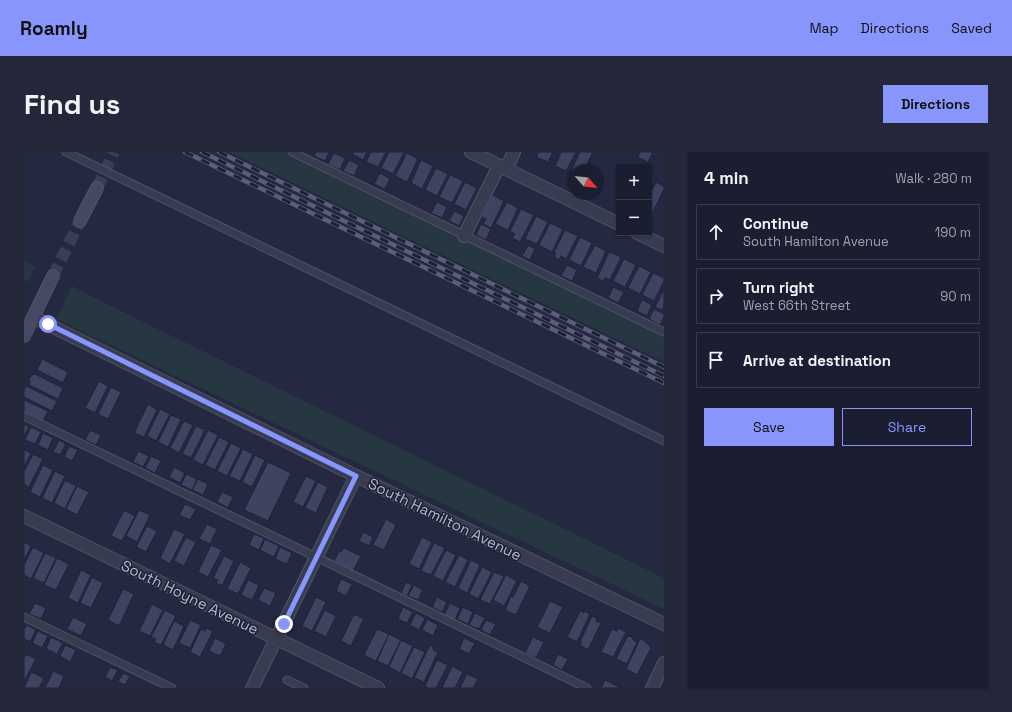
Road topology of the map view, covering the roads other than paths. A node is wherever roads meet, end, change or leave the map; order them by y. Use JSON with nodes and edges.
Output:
{"nodes":[{"id":1,"x":66,"y":152,"type":"edge"},
{"id":2,"x":292,"y":152,"type":"edge"},
{"id":3,"x":471,"y":152,"type":"edge"},
{"id":4,"x":514,"y":152,"type":"edge"},
{"id":5,"x":502,"y":167,"type":"junction"},
{"id":6,"x":96,"y":188,"type":"tunnel mouth"},
{"id":7,"x":80,"y":221,"type":"tunnel mouth"},
{"id":8,"x":616,"y":223,"type":"edge"},
{"id":9,"x":464,"y":236,"type":"junction"},
{"id":10,"x":643,"y":236,"type":"edge"},
{"id":11,"x":664,"y":246,"type":"edge"},
{"id":12,"x":53,"y":276,"type":"tunnel mouth"},
{"id":13,"x":34,"y":317,"type":"junction"},
{"id":14,"x":664,"y":332,"type":"edge"},
{"id":15,"x":24,"y":335,"type":"edge"},
{"id":16,"x":24,"y":416,"type":"edge"},
{"id":17,"x":664,"y":441,"type":"edge"},
{"id":18,"x":356,"y":476,"type":"junction"},
{"id":19,"x":24,"y":516,"type":"edge"},
{"id":20,"x":317,"y":557,"type":"junction"},
{"id":21,"x":24,"y":616,"type":"edge"},
{"id":22,"x":664,"y":624,"type":"edge"},
{"id":23,"x":277,"y":639,"type":"junction"},
{"id":24,"x":664,"y":663,"type":"edge"},
{"id":25,"x":287,"y":680,"type":"dead end"},
{"id":26,"x":375,"y":687,"type":"edge"},
{"id":27,"x":172,"y":688,"type":"edge"},
{"id":28,"x":252,"y":688,"type":"edge"},
{"id":29,"x":304,"y":688,"type":"edge"},
{"id":30,"x":587,"y":688,"type":"edge"},
{"id":31,"x":652,"y":688,"type":"edge"}],
"edges":[{"from":1,"to":17,"type":"lane"},
{"from":2,"to":9,"type":"lane"},
{"from":3,"to":5,"type":"street"},
{"from":4,"to":5,"type":"street"},
{"from":5,"to":8,"type":"street"},
{"from":5,"to":9,"type":"street"},
{"from":6,"to":7,"type":"street"},
{"from":9,"to":14,"type":"lane"},
{"from":10,"to":11,"type":"street"},
{"from":12,"to":13,"type":"street"},
{"from":13,"to":15,"type":"street"},
{"from":13,"to":18,"type":"street","name":"South Hamilton Avenue"},
{"from":16,"to":20,"type":"lane"},
{"from":18,"to":20,"type":"street"},
{"from":18,"to":22,"type":"street","name":"South Hamilton Avenue"},
{"from":19,"to":23,"type":"street","name":"South Hoyne Avenue"},
{"from":20,"to":23,"type":"street"},
{"from":20,"to":30,"type":"lane"},
{"from":21,"to":27,"type":"lane"},
{"from":23,"to":26,"type":"street","name":"South Hoyne Avenue"},
{"from":23,"to":28,"type":"street"},
{"from":24,"to":31,"type":"street"},
{"from":25,"to":29,"type":"lane"}]}
